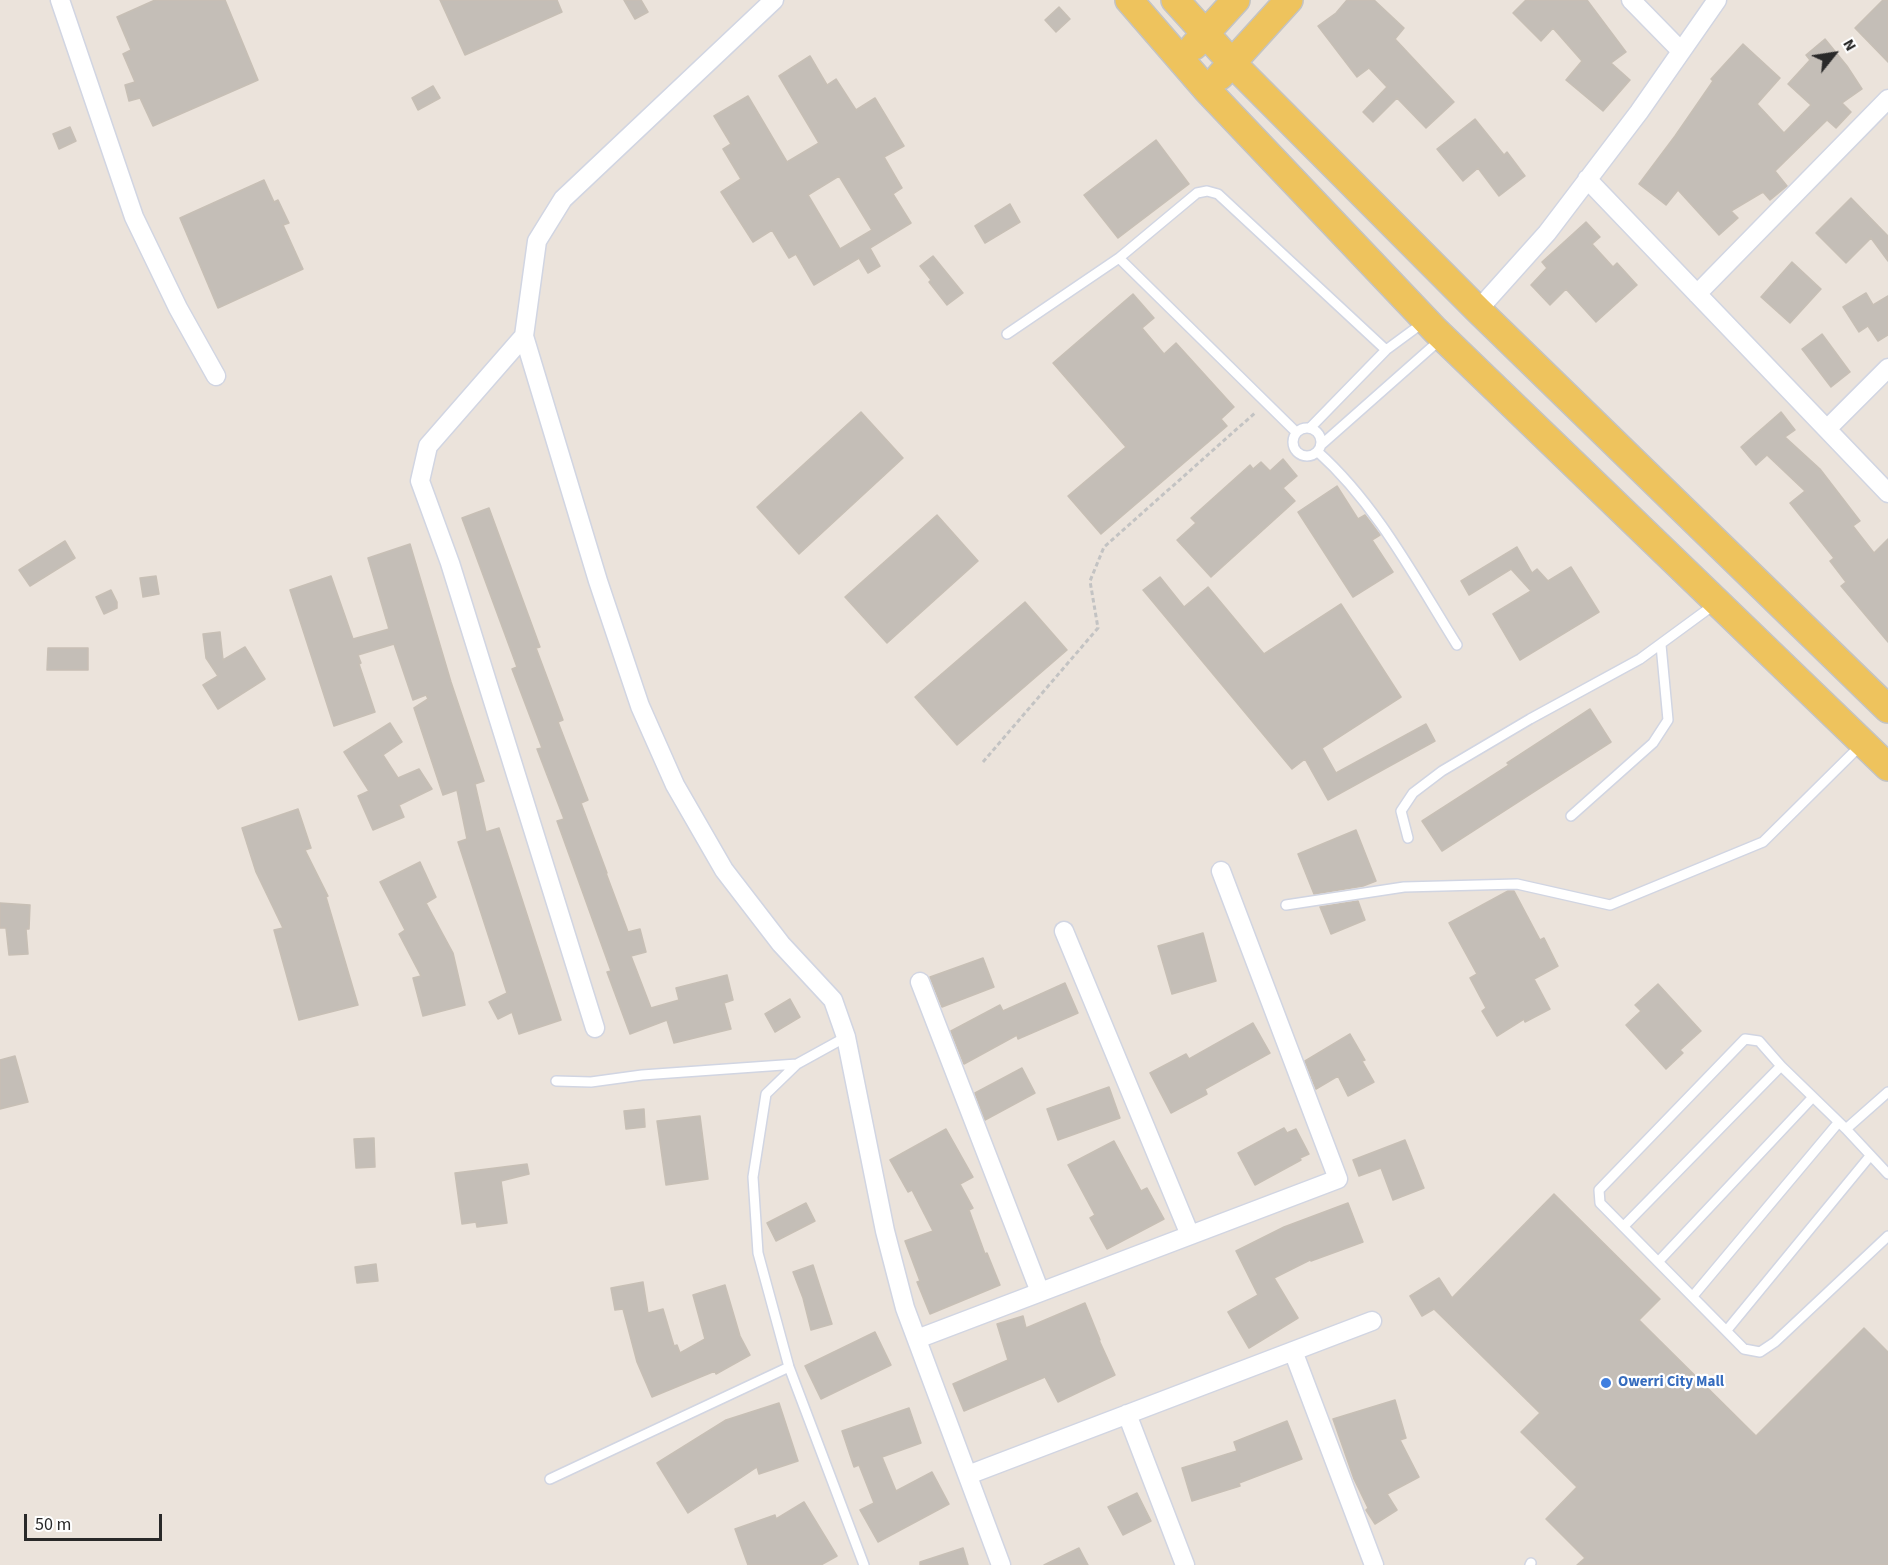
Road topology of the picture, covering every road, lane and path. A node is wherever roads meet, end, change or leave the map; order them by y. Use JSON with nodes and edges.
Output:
{"nodes":[{"id":1,"x":60,"y":0,"type":"edge"},
{"id":2,"x":774,"y":0,"type":"edge"},
{"id":3,"x":1129,"y":0,"type":"edge"},
{"id":4,"x":1175,"y":0,"type":"edge"},
{"id":5,"x":1236,"y":0,"type":"edge"},
{"id":6,"x":1288,"y":0,"type":"edge"},
{"id":7,"x":1630,"y":0,"type":"edge"},
{"id":8,"x":1717,"y":0,"type":"edge"},
{"id":9,"x":1205,"y":34,"type":"junction"},
{"id":10,"x":1682,"y":51,"type":"junction"},
{"id":11,"x":1181,"y":60,"type":"junction"},
{"id":12,"x":1233,"y":64,"type":"junction"},
{"id":13,"x":1207,"y":90,"type":"junction"},
{"id":14,"x":1888,"y":99,"type":"edge"},
{"id":15,"x":1587,"y":179,"type":"junction"},
{"id":16,"x":1119,"y":258,"type":"junction"},
{"id":17,"x":1697,"y":294,"type":"junction"},
{"id":18,"x":1478,"y":310,"type":"junction"},
{"id":19,"x":1434,"y":329,"type":"junction"},
{"id":20,"x":1006,"y":334,"type":"dead end"},
{"id":21,"x":524,"y":336,"type":"junction"},
{"id":22,"x":1386,"y":351,"type":"junction"},
{"id":23,"x":1888,"y":368,"type":"edge"},
{"id":24,"x":216,"y":376,"type":"dead end"},
{"id":25,"x":1266,"y":403,"type":"junction"},
{"id":26,"x":1310,"y":428,"type":"junction"},
{"id":27,"x":1827,"y":429,"type":"junction"},
{"id":28,"x":1296,"y":432,"type":"junction"},
{"id":29,"x":1319,"y":448,"type":"junction"},
{"id":30,"x":1888,"y":494,"type":"edge"},
{"id":31,"x":1717,"y":602,"type":"junction"},
{"id":32,"x":1457,"y":645,"type":"dead end"},
{"id":33,"x":1661,"y":645,"type":"junction"},
{"id":34,"x":1888,"y":709,"type":"edge"},
{"id":35,"x":1863,"y":744,"type":"junction"},
{"id":36,"x":983,"y":762,"type":"dead end"},
{"id":37,"x":1888,"y":766,"type":"edge"},
{"id":38,"x":1571,"y":816,"type":"dead end"},
{"id":39,"x":1408,"y":838,"type":"dead end"},
{"id":40,"x":1221,"y":871,"type":"dead end"},
{"id":41,"x":1286,"y":906,"type":"dead end"},
{"id":42,"x":1064,"y":931,"type":"dead end"},
{"id":43,"x":920,"y":982,"type":"dead end"},
{"id":44,"x":595,"y":1028,"type":"dead end"},
{"id":45,"x":846,"y":1037,"type":"junction"},
{"id":46,"x":796,"y":1064,"type":"junction"},
{"id":47,"x":1781,"y":1066,"type":"junction"},
{"id":48,"x":556,"y":1081,"type":"dead end"},
{"id":49,"x":1888,"y":1092,"type":"edge"},
{"id":50,"x":1813,"y":1097,"type":"junction"},
{"id":51,"x":1842,"y":1126,"type":"junction"},
{"id":52,"x":1870,"y":1156,"type":"junction"},
{"id":53,"x":1888,"y":1174,"type":"edge"},
{"id":54,"x":1624,"y":1226,"type":"junction"},
{"id":55,"x":1190,"y":1235,"type":"junction"},
{"id":56,"x":1888,"y":1236,"type":"edge"},
{"id":57,"x":1658,"y":1262,"type":"junction"},
{"id":58,"x":1040,"y":1292,"type":"junction"},
{"id":59,"x":1693,"y":1296,"type":"junction"},
{"id":60,"x":1372,"y":1321,"type":"dead end"},
{"id":61,"x":1727,"y":1330,"type":"junction"},
{"id":62,"x":917,"y":1339,"type":"junction"},
{"id":63,"x":1293,"y":1351,"type":"junction"},
{"id":64,"x":789,"y":1367,"type":"junction"},
{"id":65,"x":1128,"y":1414,"type":"junction"},
{"id":66,"x":968,"y":1475,"type":"junction"},
{"id":67,"x":550,"y":1479,"type":"dead end"},
{"id":68,"x":864,"y":1565,"type":"edge"},
{"id":69,"x":1001,"y":1565,"type":"edge"},
{"id":70,"x":1185,"y":1565,"type":"edge"},
{"id":71,"x":1374,"y":1565,"type":"edge"}],
"edges":[{"from":1,"to":24,"type":"street"},
{"from":2,"to":21,"type":"street"},
{"from":3,"to":11,"type":"main road"},
{"from":4,"to":9,"type":"main road"},
{"from":5,"to":9,"type":"main road"},
{"from":6,"to":12,"type":"main road"},
{"from":7,"to":10,"type":"street"},
{"from":8,"to":10,"type":"street"},
{"from":9,"to":11,"type":"main road"},
{"from":9,"to":12,"type":"main road"},
{"from":10,"to":15,"type":"street"},
{"from":11,"to":13,"type":"main road"},
{"from":12,"to":13,"type":"main road"},
{"from":12,"to":18,"type":"main road"},
{"from":13,"to":19,"type":"main road"},
{"from":14,"to":17,"type":"street"},
{"from":15,"to":17,"type":"street"},
{"from":15,"to":18,"type":"street"},
{"from":16,"to":20,"type":"lane"},
{"from":16,"to":22,"type":"lane"},
{"from":16,"to":25,"type":"lane"},
{"from":17,"to":27,"type":"street"},
{"from":18,"to":34,"type":"main road"},
{"from":19,"to":22,"type":"lane"},
{"from":19,"to":29,"type":"lane"},
{"from":19,"to":31,"type":"main road"},
{"from":21,"to":44,"type":"street"},
{"from":21,"to":45,"type":"street"},
{"from":22,"to":26,"type":"lane"},
{"from":23,"to":27,"type":"street"},
{"from":25,"to":28,"type":"lane"},
{"from":25,"to":36,"type":"path"},
{"from":26,"to":28,"type":"lane"},
{"from":26,"to":29,"type":"lane"},
{"from":27,"to":30,"type":"street"},
{"from":28,"to":29,"type":"lane"},
{"from":29,"to":32,"type":"lane"},
{"from":31,"to":33,"type":"lane"},
{"from":31,"to":35,"type":"main road"},
{"from":33,"to":38,"type":"lane"},
{"from":33,"to":39,"type":"lane"},
{"from":35,"to":37,"type":"main road"},
{"from":35,"to":41,"type":"lane"},
{"from":40,"to":55,"type":"street"},
{"from":42,"to":55,"type":"street"},
{"from":43,"to":58,"type":"street"},
{"from":45,"to":46,"type":"lane"},
{"from":45,"to":62,"type":"street"},
{"from":46,"to":48,"type":"lane"},
{"from":46,"to":64,"type":"lane"},
{"from":47,"to":50,"type":"lane"},
{"from":47,"to":54,"type":"lane"},
{"from":47,"to":54,"type":"lane"},
{"from":49,"to":51,"type":"lane"},
{"from":50,"to":51,"type":"lane"},
{"from":50,"to":57,"type":"lane"},
{"from":51,"to":52,"type":"lane"},
{"from":51,"to":59,"type":"lane"},
{"from":52,"to":53,"type":"lane"},
{"from":52,"to":61,"type":"lane"},
{"from":54,"to":57,"type":"lane"},
{"from":55,"to":58,"type":"street"},
{"from":56,"to":61,"type":"lane"},
{"from":57,"to":59,"type":"lane"},
{"from":58,"to":62,"type":"street"},
{"from":59,"to":61,"type":"lane"},
{"from":60,"to":63,"type":"street"},
{"from":62,"to":66,"type":"street"},
{"from":63,"to":65,"type":"street"},
{"from":63,"to":71,"type":"street"},
{"from":64,"to":67,"type":"lane"},
{"from":64,"to":68,"type":"lane"},
{"from":65,"to":66,"type":"street"},
{"from":65,"to":70,"type":"street"},
{"from":66,"to":69,"type":"street"}]}
